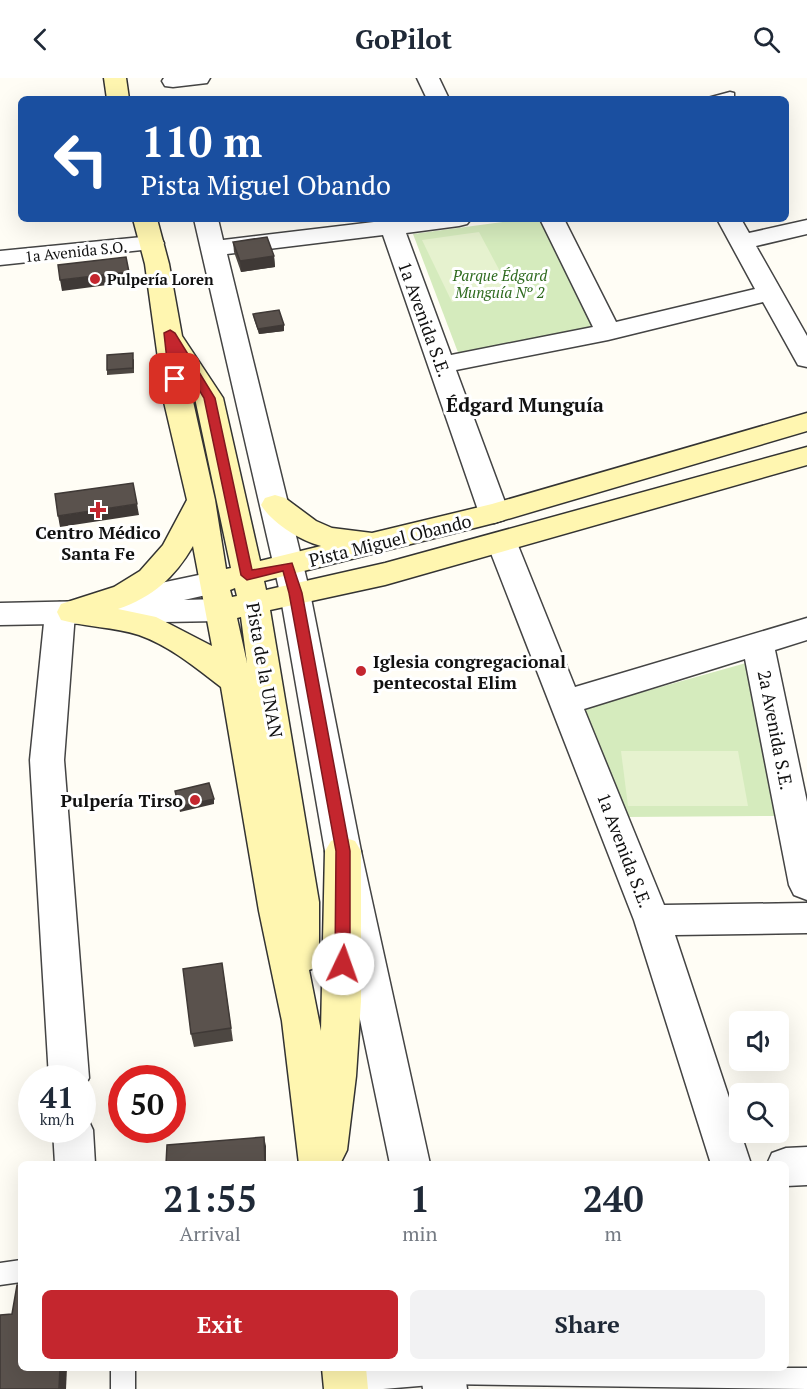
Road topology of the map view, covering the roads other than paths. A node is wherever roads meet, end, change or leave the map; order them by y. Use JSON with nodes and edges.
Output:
{"nodes":[{"id":1,"x":115,"y":78,"type":"edge"},
{"id":2,"x":199,"y":78,"type":"edge"},
{"id":3,"x":428,"y":78,"type":"edge"},
{"id":4,"x":174,"y":86,"type":"edge"},
{"id":5,"x":118,"y":96,"type":"edge"},
{"id":6,"x":437,"y":96,"type":"edge"},
{"id":7,"x":146,"y":222,"type":"edge"},
{"id":8,"x":207,"y":222,"type":"edge"},
{"id":9,"x":437,"y":222,"type":"edge"},
{"id":10,"x":553,"y":222,"type":"edge"},
{"id":11,"x":731,"y":222,"type":"edge"},
{"id":12,"x":807,"y":227,"type":"edge"},
{"id":13,"x":393,"y":228,"type":"junction"},
{"id":14,"x":742,"y":242,"type":"junction"},
{"id":15,"x":152,"y":243,"type":"junction"},
{"id":16,"x":213,"y":248,"type":"junction"},
{"id":17,"x":0,"y":258,"type":"edge"},
{"id":18,"x":769,"y":293,"type":"junction"},
{"id":19,"x":608,"y":332,"type":"junction"},
{"id":20,"x":170,"y":333,"type":"junction"},
{"id":21,"x":807,"y":360,"type":"edge"},
{"id":22,"x":442,"y":365,"type":"junction"},
{"id":23,"x":807,"y":422,"type":"edge"},
{"id":24,"x":807,"y":456,"type":"edge"},
{"id":25,"x":201,"y":500,"type":"junction"},
{"id":26,"x":275,"y":505,"type":"junction"},
{"id":27,"x":498,"y":528,"type":"junction"},
{"id":28,"x":392,"y":541,"type":"junction"},
{"id":29,"x":291,"y":580,"type":"junction"},
{"id":30,"x":250,"y":590,"type":"junction"},
{"id":31,"x":216,"y":597,"type":"junction"},
{"id":32,"x":66,"y":612,"type":"junction"},
{"id":33,"x":0,"y":614,"type":"edge"},
{"id":34,"x":807,"y":629,"type":"edge"},
{"id":35,"x":758,"y":646,"type":"junction"},
{"id":36,"x":236,"y":682,"type":"junction"},
{"id":37,"x":567,"y":702,"type":"junction"},
{"id":38,"x":343,"y":851,"type":"junction"},
{"id":39,"x":807,"y":885,"type":"edge"},
{"id":40,"x":807,"y":918,"type":"edge"},
{"id":41,"x":652,"y":920,"type":"junction"},
{"id":42,"x":301,"y":1021,"type":"junction"},
{"id":43,"x":68,"y":1065,"type":"edge"},
{"id":44,"x":74,"y":1143,"type":"edge"},
{"id":45,"x":75,"y":1161,"type":"edge"},
{"id":46,"x":319,"y":1161,"type":"edge"},
{"id":47,"x":326,"y":1161,"type":"edge"},
{"id":48,"x":409,"y":1161,"type":"edge"},
{"id":49,"x":730,"y":1161,"type":"edge"},
{"id":50,"x":807,"y":1166,"type":"edge"},
{"id":51,"x":789,"y":1167,"type":"edge"},
{"id":52,"x":18,"y":1271,"type":"edge"},
{"id":53,"x":0,"y":1274,"type":"edge"},
{"id":54,"x":123,"y":1371,"type":"edge"},
{"id":55,"x":443,"y":1376,"type":"edge"},
{"id":56,"x":345,"y":1379,"type":"edge"},
{"id":57,"x":807,"y":1380,"type":"edge"},
{"id":58,"x":123,"y":1389,"type":"edge"}],
"edges":[{"from":1,"to":5,"type":"main road"},
{"from":2,"to":4,"type":"street"},
{"from":3,"to":6,"type":"street"},
{"from":7,"to":15,"type":"main road","name":"Pista de la UNAN"},
{"from":8,"to":16,"type":"street"},
{"from":9,"to":13,"type":"street"},
{"from":10,"to":19,"type":"street"},
{"from":11,"to":14,"type":"street"},
{"from":12,"to":14,"type":"street"},
{"from":13,"to":16,"type":"street"},
{"from":13,"to":22,"type":"street","name":"1a Avenida S.E."},
{"from":14,"to":18,"type":"street"},
{"from":15,"to":17,"type":"street","name":"1a Avenida S.O."},
{"from":15,"to":20,"type":"main road","name":"Pista de la UNAN"},
{"from":16,"to":26,"type":"street"},
{"from":18,"to":19,"type":"street"},
{"from":18,"to":21,"type":"street"},
{"from":19,"to":22,"type":"street"},
{"from":20,"to":25,"type":"main road","name":"Pista de la UNAN"},
{"from":20,"to":30,"type":"main road","name":"Pista de la UNAN"},
{"from":22,"to":27,"type":"street","name":"1a Avenida S.E."},
{"from":23,"to":27,"type":"main road","name":"Pista Miguel Obando"},
{"from":24,"to":27,"type":"main road","name":"Pista Miguel Obando"},
{"from":25,"to":31,"type":"main road","name":"Pista de la UNAN"},
{"from":25,"to":32,"type":"main road"},
{"from":26,"to":28,"type":"main road"},
{"from":26,"to":29,"type":"street"},
{"from":27,"to":28,"type":"main road","name":"Pista Miguel Obando"},
{"from":27,"to":29,"type":"main road","name":"Pista Miguel Obando"},
{"from":27,"to":37,"type":"street","name":"1a Avenida S.E."},
{"from":28,"to":29,"type":"main road","name":"Pista Miguel Obando"},
{"from":29,"to":30,"type":"main road","name":"Pista Miguel Obando"},
{"from":29,"to":38,"type":"street"},
{"from":30,"to":31,"type":"main road","name":"Pista Miguel Obando"},
{"from":30,"to":42,"type":"main road","name":"Pista de la UNAN"},
{"from":31,"to":32,"type":"street","name":"Pista Miguel Obando"},
{"from":31,"to":36,"type":"main road","name":"Pista de la UNAN"},
{"from":32,"to":33,"type":"street","name":"Pista Miguel Obando"},
{"from":32,"to":36,"type":"main road"},
{"from":32,"to":43,"type":"street"},
{"from":34,"to":35,"type":"street"},
{"from":35,"to":37,"type":"street"},
{"from":35,"to":39,"type":"street","name":"2a Avenida S.E."},
{"from":36,"to":42,"type":"main road","name":"Pista de la UNAN"},
{"from":37,"to":41,"type":"street","name":"1a Avenida S.E."},
{"from":38,"to":47,"type":"main road"},
{"from":38,"to":48,"type":"street"},
{"from":40,"to":41,"type":"street"},
{"from":41,"to":49,"type":"street","name":"1a Avenida S.E."},
{"from":42,"to":46,"type":"main road","name":"Pista de la UNAN"},
{"from":44,"to":45,"type":"street"},
{"from":50,"to":51,"type":"street"},
{"from":52,"to":53,"type":"lane"},
{"from":54,"to":58,"type":"lane"},
{"from":55,"to":56,"type":"lane"},
{"from":55,"to":57,"type":"lane"}]}
